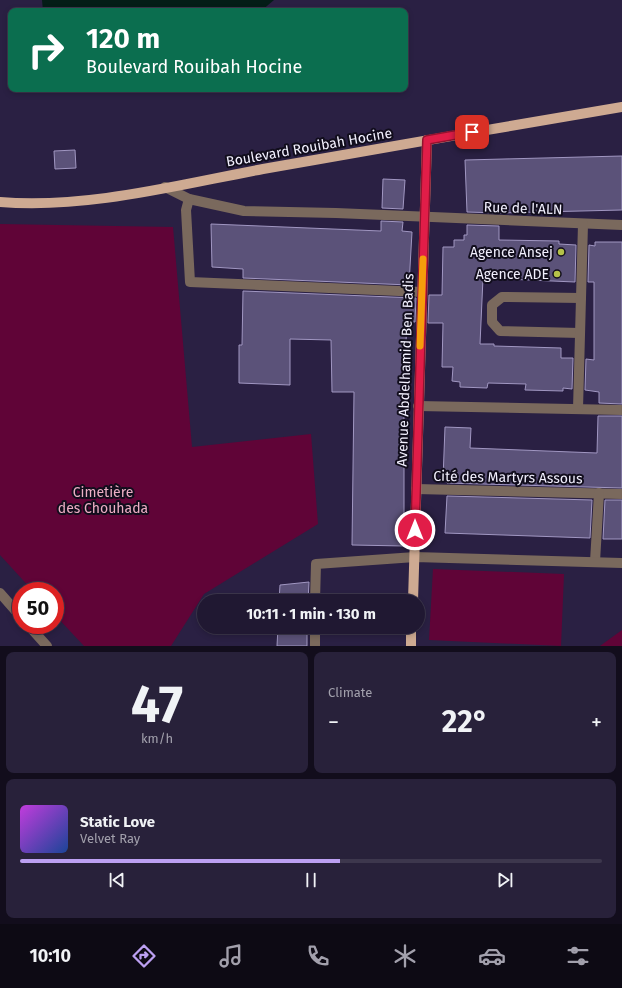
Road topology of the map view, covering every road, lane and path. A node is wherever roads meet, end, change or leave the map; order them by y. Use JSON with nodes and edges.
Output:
{"nodes":[{"id":1,"x":622,"y":107,"type":"edge"},
{"id":2,"x":427,"y":140,"type":"junction"},
{"id":3,"x":165,"y":187,"type":"junction"},
{"id":4,"x":189,"y":199,"type":"junction"},
{"id":5,"x":0,"y":202,"type":"edge"},
{"id":6,"x":424,"y":218,"type":"junction"},
{"id":7,"x":583,"y":224,"type":"junction"},
{"id":8,"x":622,"y":225,"type":"edge"},
{"id":9,"x":422,"y":292,"type":"junction"},
{"id":10,"x":581,"y":298,"type":"junction"},
{"id":11,"x":580,"y":333,"type":"junction"},
{"id":12,"x":418,"y":406,"type":"junction"},
{"id":13,"x":578,"y":409,"type":"junction"},
{"id":14,"x":622,"y":410,"type":"edge"},
{"id":15,"x":416,"y":489,"type":"junction"},
{"id":16,"x":599,"y":493,"type":"junction"},
{"id":17,"x":622,"y":494,"type":"edge"},
{"id":18,"x":415,"y":557,"type":"junction"},
{"id":19,"x":595,"y":562,"type":"junction"},
{"id":20,"x":622,"y":563,"type":"edge"},
{"id":21,"x":0,"y":593,"type":"edge"},
{"id":22,"x":315,"y":594,"type":"edge"},
{"id":23,"x":413,"y":594,"type":"edge"},
{"id":24,"x":12,"y":607,"type":"edge"},
{"id":25,"x":36,"y":634,"type":"edge"},
{"id":26,"x":315,"y":634,"type":"edge"},
{"id":27,"x":412,"y":634,"type":"edge"},
{"id":28,"x":47,"y":646,"type":"edge"},
{"id":29,"x":315,"y":646,"type":"edge"},
{"id":30,"x":411,"y":646,"type":"edge"}],
"edges":[{"from":1,"to":2,"type":"main road","name":"Boulevard Rouibah Hocine"},
{"from":2,"to":3,"type":"main road","name":"Boulevard Rouibah Hocine"},
{"from":2,"to":6,"type":"main road","name":"Avenue Abdelhamid Ben Badis"},
{"from":3,"to":4,"type":"street","name":"Rue de l'ALN"},
{"from":3,"to":5,"type":"main road","name":"Boulevard Rouibah Hocine"},
{"from":4,"to":6,"type":"street","name":"Rue de l'ALN"},
{"from":4,"to":9,"type":"street"},
{"from":6,"to":7,"type":"street","name":"Rue de l'ALN"},
{"from":6,"to":9,"type":"main road","name":"Avenue Abdelhamid Ben Badis"},
{"from":7,"to":8,"type":"street","name":"Rue de l'ALN"},
{"from":7,"to":10,"type":"street"},
{"from":9,"to":12,"type":"main road","name":"Avenue Abdelhamid Ben Badis"},
{"from":10,"to":11,"type":"street"},
{"from":10,"to":11,"type":"street"},
{"from":11,"to":13,"type":"street"},
{"from":12,"to":13,"type":"street"},
{"from":12,"to":15,"type":"main road","name":"Avenue Abdelhamid Ben Badis"},
{"from":13,"to":14,"type":"street"},
{"from":15,"to":16,"type":"street","name":"Cité des Martyrs Assous"},
{"from":15,"to":18,"type":"main road","name":"Avenue Abdelhamid Ben Badis"},
{"from":16,"to":17,"type":"street","name":"Cité des Martyrs Assous"},
{"from":16,"to":19,"type":"street","name":"Cité des Martyrs Assous"},
{"from":18,"to":19,"type":"street"},
{"from":18,"to":22,"type":"street"},
{"from":18,"to":23,"type":"main road","name":"Avenue Abdelhamid Ben Badis"},
{"from":19,"to":20,"type":"street"},
{"from":21,"to":24,"type":"street"},
{"from":25,"to":28,"type":"street"},
{"from":26,"to":29,"type":"street"},
{"from":27,"to":30,"type":"main road"}]}
